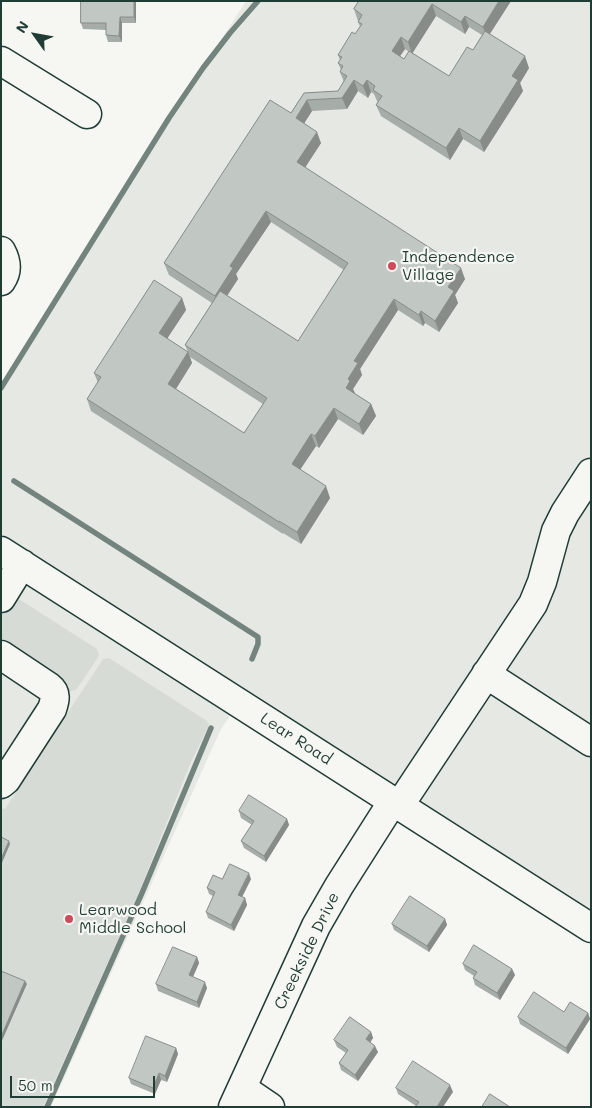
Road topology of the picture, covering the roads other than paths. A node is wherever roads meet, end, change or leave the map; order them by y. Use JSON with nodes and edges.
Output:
{"nodes":[{"id":1,"x":1,"y":61,"type":"edge"},
{"id":2,"x":87,"y":114,"type":"dead end"},
{"id":3,"x":1,"y":251,"type":"edge"},
{"id":4,"x":1,"y":281,"type":"edge"},
{"id":5,"x":591,"y":473,"type":"edge"},
{"id":6,"x":12,"y":558,"type":"edge"},
{"id":7,"x":1,"y":598,"type":"edge"},
{"id":8,"x":1,"y":655,"type":"edge"},
{"id":9,"x":486,"y":674,"type":"junction"},
{"id":10,"x":591,"y":742,"type":"edge"},
{"id":11,"x":1,"y":784,"type":"edge"},
{"id":12,"x":396,"y":803,"type":"junction"},
{"id":13,"x":591,"y":928,"type":"edge"},
{"id":14,"x":238,"y":1098,"type":"edge"},
{"id":15,"x":270,"y":1107,"type":"edge"}],
"edges":[{"from":1,"to":2,"type":"street"},
{"from":3,"to":4,"type":"street"},
{"from":5,"to":9,"type":"street","name":"Creekside Drive"},
{"from":6,"to":7,"type":"street"},
{"from":6,"to":12,"type":"street","name":"Lear Road"},
{"from":8,"to":11,"type":"street"},
{"from":9,"to":10,"type":"street"},
{"from":9,"to":12,"type":"street","name":"Creekside Drive"},
{"from":12,"to":13,"type":"street","name":"Lear Road"},
{"from":12,"to":14,"type":"street","name":"Creekside Drive"},
{"from":14,"to":15,"type":"street"}]}
